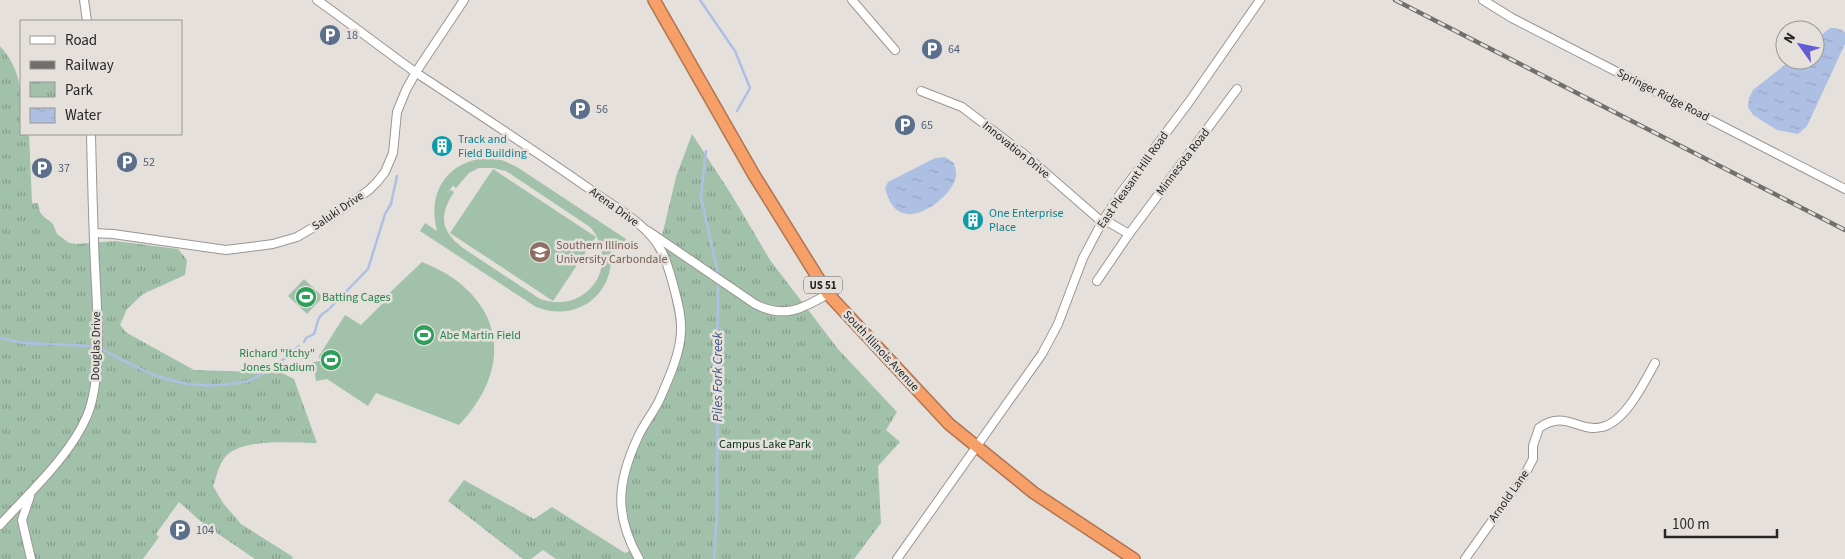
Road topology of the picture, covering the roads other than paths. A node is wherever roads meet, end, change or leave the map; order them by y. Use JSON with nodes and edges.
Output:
{"nodes":[{"id":1,"x":84,"y":0,"type":"edge"},
{"id":2,"x":317,"y":0,"type":"edge"},
{"id":3,"x":464,"y":0,"type":"edge"},
{"id":4,"x":654,"y":0,"type":"edge"},
{"id":5,"x":852,"y":0,"type":"edge"},
{"id":6,"x":1260,"y":0,"type":"edge"},
{"id":7,"x":1483,"y":0,"type":"edge"},
{"id":8,"x":87,"y":20,"type":"edge"},
{"id":9,"x":895,"y":50,"type":"dead end"},
{"id":10,"x":416,"y":72,"type":"junction"},
{"id":11,"x":1236,"y":89,"type":"dead end"},
{"id":12,"x":921,"y":91,"type":"dead end"},
{"id":13,"x":91,"y":135,"type":"edge"},
{"id":14,"x":1845,"y":189,"type":"edge"},
{"id":15,"x":1102,"y":222,"type":"junction"},
{"id":16,"x":640,"y":225,"type":"junction"},
{"id":17,"x":94,"y":233,"type":"junction"},
{"id":18,"x":1129,"y":234,"type":"junction"},
{"id":19,"x":1097,"y":281,"type":"dead end"},
{"id":20,"x":828,"y":294,"type":"junction"},
{"id":21,"x":1656,"y":364,"type":"dead end"},
{"id":22,"x":977,"y":446,"type":"junction"},
{"id":23,"x":31,"y":494,"type":"junction"},
{"id":24,"x":0,"y":525,"type":"edge"},
{"id":25,"x":30,"y":559,"type":"edge"},
{"id":26,"x":639,"y":559,"type":"edge"},
{"id":27,"x":897,"y":559,"type":"edge"},
{"id":28,"x":1134,"y":559,"type":"edge"},
{"id":29,"x":1465,"y":559,"type":"edge"}],
"edges":[{"from":1,"to":8,"type":"street"},
{"from":2,"to":10,"type":"street","name":"Arena Drive"},
{"from":3,"to":10,"type":"street","name":"Saluki Drive"},
{"from":4,"to":20,"type":"highway","name":"South Illinois Avenue","number":"US 51"},
{"from":5,"to":9,"type":"street"},
{"from":6,"to":15,"type":"street","name":"East Pleasant Hill Road"},
{"from":7,"to":14,"type":"street","name":"Springer Ridge Road"},
{"from":10,"to":16,"type":"street","name":"Arena Drive"},
{"from":10,"to":17,"type":"street","name":"Saluki Drive"},
{"from":11,"to":18,"type":"street","name":"Minnesota Road"},
{"from":12,"to":15,"type":"street","name":"Innovation Drive"},
{"from":13,"to":17,"type":"street","name":"Douglas Drive"},
{"from":15,"to":18,"type":"street"},
{"from":15,"to":22,"type":"street","name":"East Pleasant Hill Road"},
{"from":16,"to":20,"type":"street"},
{"from":16,"to":26,"type":"street","name":"Arena Drive"},
{"from":17,"to":23,"type":"street","name":"Douglas Drive"},
{"from":18,"to":19,"type":"street","name":"Minnesota Road"},
{"from":20,"to":22,"type":"highway","name":"South Illinois Avenue","number":"US 51"},
{"from":21,"to":29,"type":"street","name":"Arnold Lane"},
{"from":22,"to":27,"type":"street","name":"East Pleasant Hill Road"},
{"from":22,"to":28,"type":"highway","name":"South Illinois Avenue","number":"US 51"},
{"from":23,"to":24,"type":"street","name":"Douglas Drive"},
{"from":23,"to":25,"type":"street"}]}
